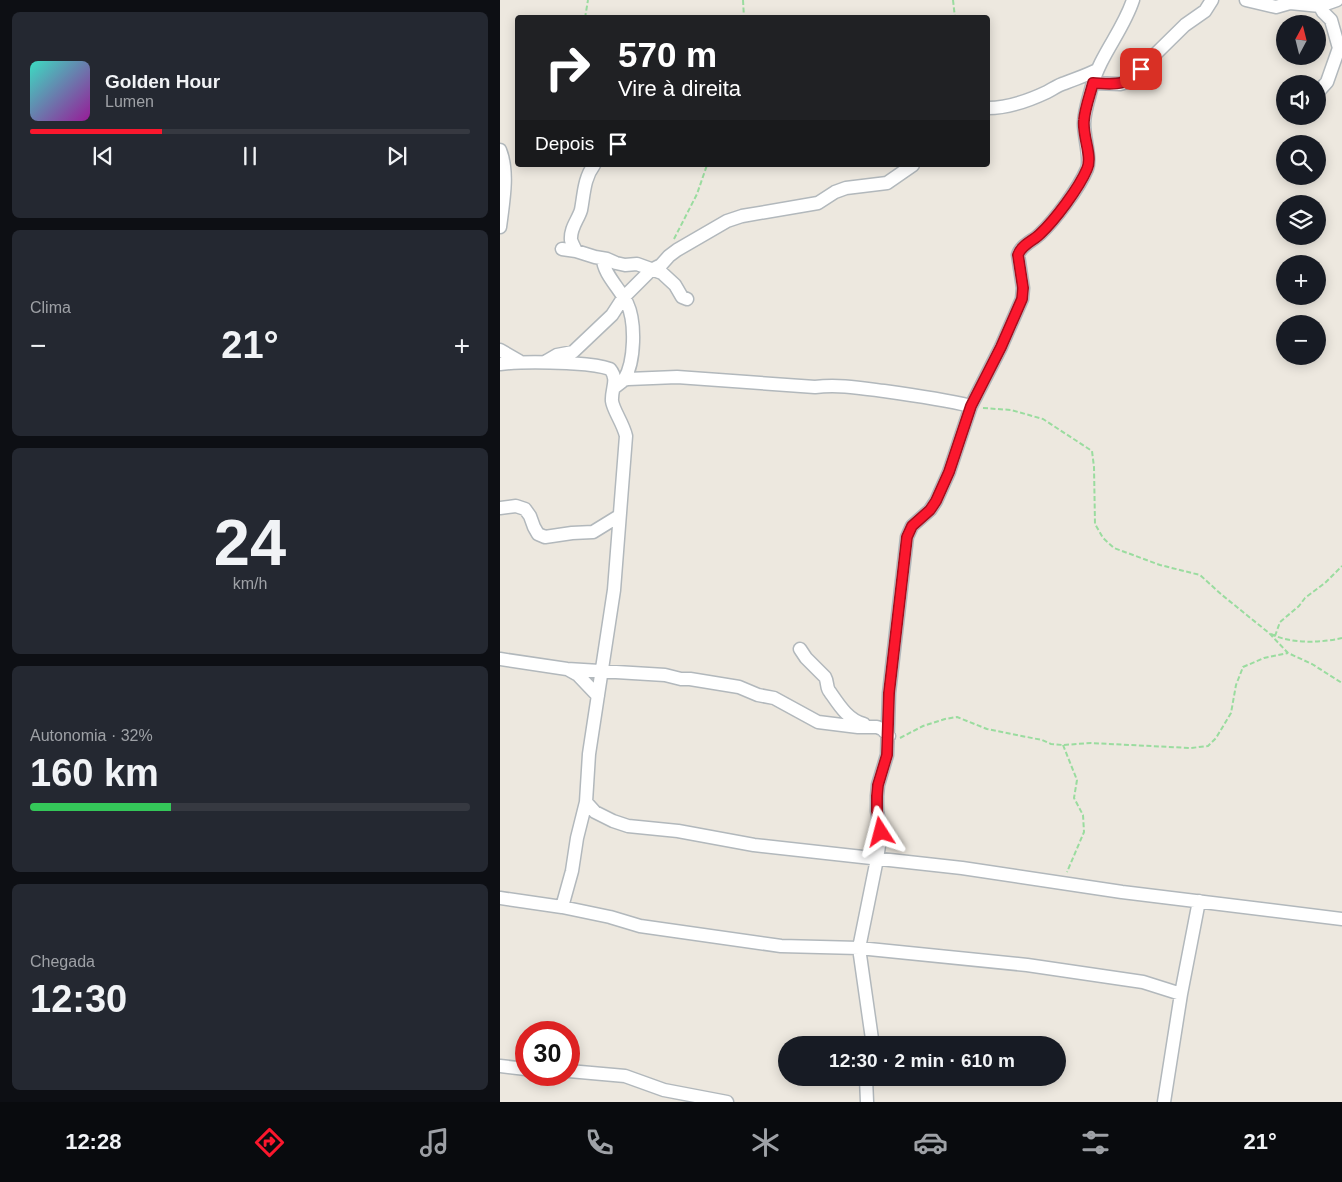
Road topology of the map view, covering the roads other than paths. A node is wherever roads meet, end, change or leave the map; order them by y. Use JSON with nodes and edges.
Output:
{"nodes":[{"id":1,"x":1133,"y":0,"type":"edge"},
{"id":2,"x":1212,"y":0,"type":"edge"},
{"id":3,"x":1246,"y":0,"type":"edge"},
{"id":4,"x":1337,"y":0,"type":"edge"},
{"id":5,"x":1318,"y":3,"type":"edge"},
{"id":6,"x":1097,"y":70,"type":"junction"},
{"id":7,"x":1093,"y":83,"type":"junction"},
{"id":8,"x":1326,"y":84,"type":"edge"},
{"id":9,"x":990,"y":108,"type":"edge"},
{"id":10,"x":500,"y":150,"type":"edge"},
{"id":11,"x":592,"y":167,"type":"edge"},
{"id":12,"x":910,"y":167,"type":"edge"},
{"id":13,"x":500,"y":227,"type":"edge"},
{"id":14,"x":562,"y":249,"type":"dead end"},
{"id":15,"x":576,"y":251,"type":"junction"},
{"id":16,"x":603,"y":259,"type":"junction"},
{"id":17,"x":654,"y":270,"type":"junction"},
{"id":18,"x":623,"y":298,"type":"junction"},
{"id":19,"x":687,"y":299,"type":"dead end"},
{"id":20,"x":500,"y":350,"type":"edge"},
{"id":21,"x":519,"y":361,"type":"junction"},
{"id":22,"x":545,"y":362,"type":"junction"},
{"id":23,"x":500,"y":364,"type":"edge"},
{"id":24,"x":619,"y":384,"type":"junction"},
{"id":25,"x":971,"y":406,"type":"junction"},
{"id":26,"x":500,"y":508,"type":"edge"},
{"id":27,"x":619,"y":516,"type":"junction"},
{"id":28,"x":800,"y":649,"type":"dead end"},
{"id":29,"x":500,"y":659,"type":"edge"},
{"id":30,"x":567,"y":669,"type":"junction"},
{"id":31,"x":602,"y":672,"type":"junction"},
{"id":32,"x":598,"y":696,"type":"junction"},
{"id":33,"x":871,"y":726,"type":"junction"},
{"id":34,"x":888,"y":741,"type":"junction"},
{"id":35,"x":586,"y":802,"type":"junction"},
{"id":36,"x":877,"y":859,"type":"junction"},
{"id":37,"x":500,"y":898,"type":"edge"},
{"id":38,"x":1198,"y":901,"type":"junction"},
{"id":39,"x":562,"y":907,"type":"junction"},
{"id":40,"x":1342,"y":919,"type":"edge"},
{"id":41,"x":859,"y":948,"type":"junction"},
{"id":42,"x":1181,"y":994,"type":"junction"},
{"id":43,"x":872,"y":1036,"type":"edge"},
{"id":44,"x":500,"y":1066,"type":"edge"},
{"id":45,"x":515,"y":1068,"type":"edge"},
{"id":46,"x":580,"y":1071,"type":"edge"},
{"id":47,"x":866,"y":1086,"type":"edge"},
{"id":48,"x":727,"y":1102,"type":"edge"},
{"id":49,"x":867,"y":1102,"type":"edge"},
{"id":50,"x":1164,"y":1102,"type":"edge"}],
"edges":[{"from":1,"to":6,"type":"street"},
{"from":2,"to":7,"type":"street"},
{"from":3,"to":5,"type":"street"},
{"from":4,"to":5,"type":"street"},
{"from":5,"to":8,"type":"street"},
{"from":6,"to":7,"type":"street"},
{"from":6,"to":9,"type":"street"},
{"from":7,"to":25,"type":"street"},
{"from":10,"to":13,"type":"street"},
{"from":11,"to":15,"type":"street"},
{"from":12,"to":17,"type":"street"},
{"from":14,"to":15,"type":"street"},
{"from":15,"to":16,"type":"street"},
{"from":16,"to":17,"type":"street"},
{"from":16,"to":18,"type":"street"},
{"from":17,"to":18,"type":"street"},
{"from":17,"to":19,"type":"street"},
{"from":18,"to":22,"type":"street"},
{"from":18,"to":24,"type":"street"},
{"from":20,"to":21,"type":"street"},
{"from":21,"to":22,"type":"street"},
{"from":21,"to":23,"type":"street"},
{"from":22,"to":24,"type":"street"},
{"from":24,"to":25,"type":"street"},
{"from":24,"to":27,"type":"street"},
{"from":25,"to":34,"type":"street"},
{"from":26,"to":27,"type":"street"},
{"from":27,"to":31,"type":"street"},
{"from":28,"to":33,"type":"street"},
{"from":29,"to":30,"type":"street"},
{"from":30,"to":31,"type":"street"},
{"from":30,"to":32,"type":"street"},
{"from":31,"to":32,"type":"street"},
{"from":31,"to":33,"type":"street"},
{"from":32,"to":35,"type":"street"},
{"from":33,"to":34,"type":"street"},
{"from":34,"to":36,"type":"street"},
{"from":35,"to":36,"type":"street"},
{"from":35,"to":39,"type":"street"},
{"from":36,"to":38,"type":"street"},
{"from":36,"to":41,"type":"street"},
{"from":37,"to":39,"type":"street"},
{"from":38,"to":40,"type":"street"},
{"from":38,"to":42,"type":"street"},
{"from":39,"to":41,"type":"street"},
{"from":41,"to":42,"type":"street"},
{"from":41,"to":43,"type":"street"},
{"from":42,"to":50,"type":"street"},
{"from":44,"to":45,"type":"street"},
{"from":46,"to":48,"type":"street"},
{"from":47,"to":49,"type":"street"}]}
